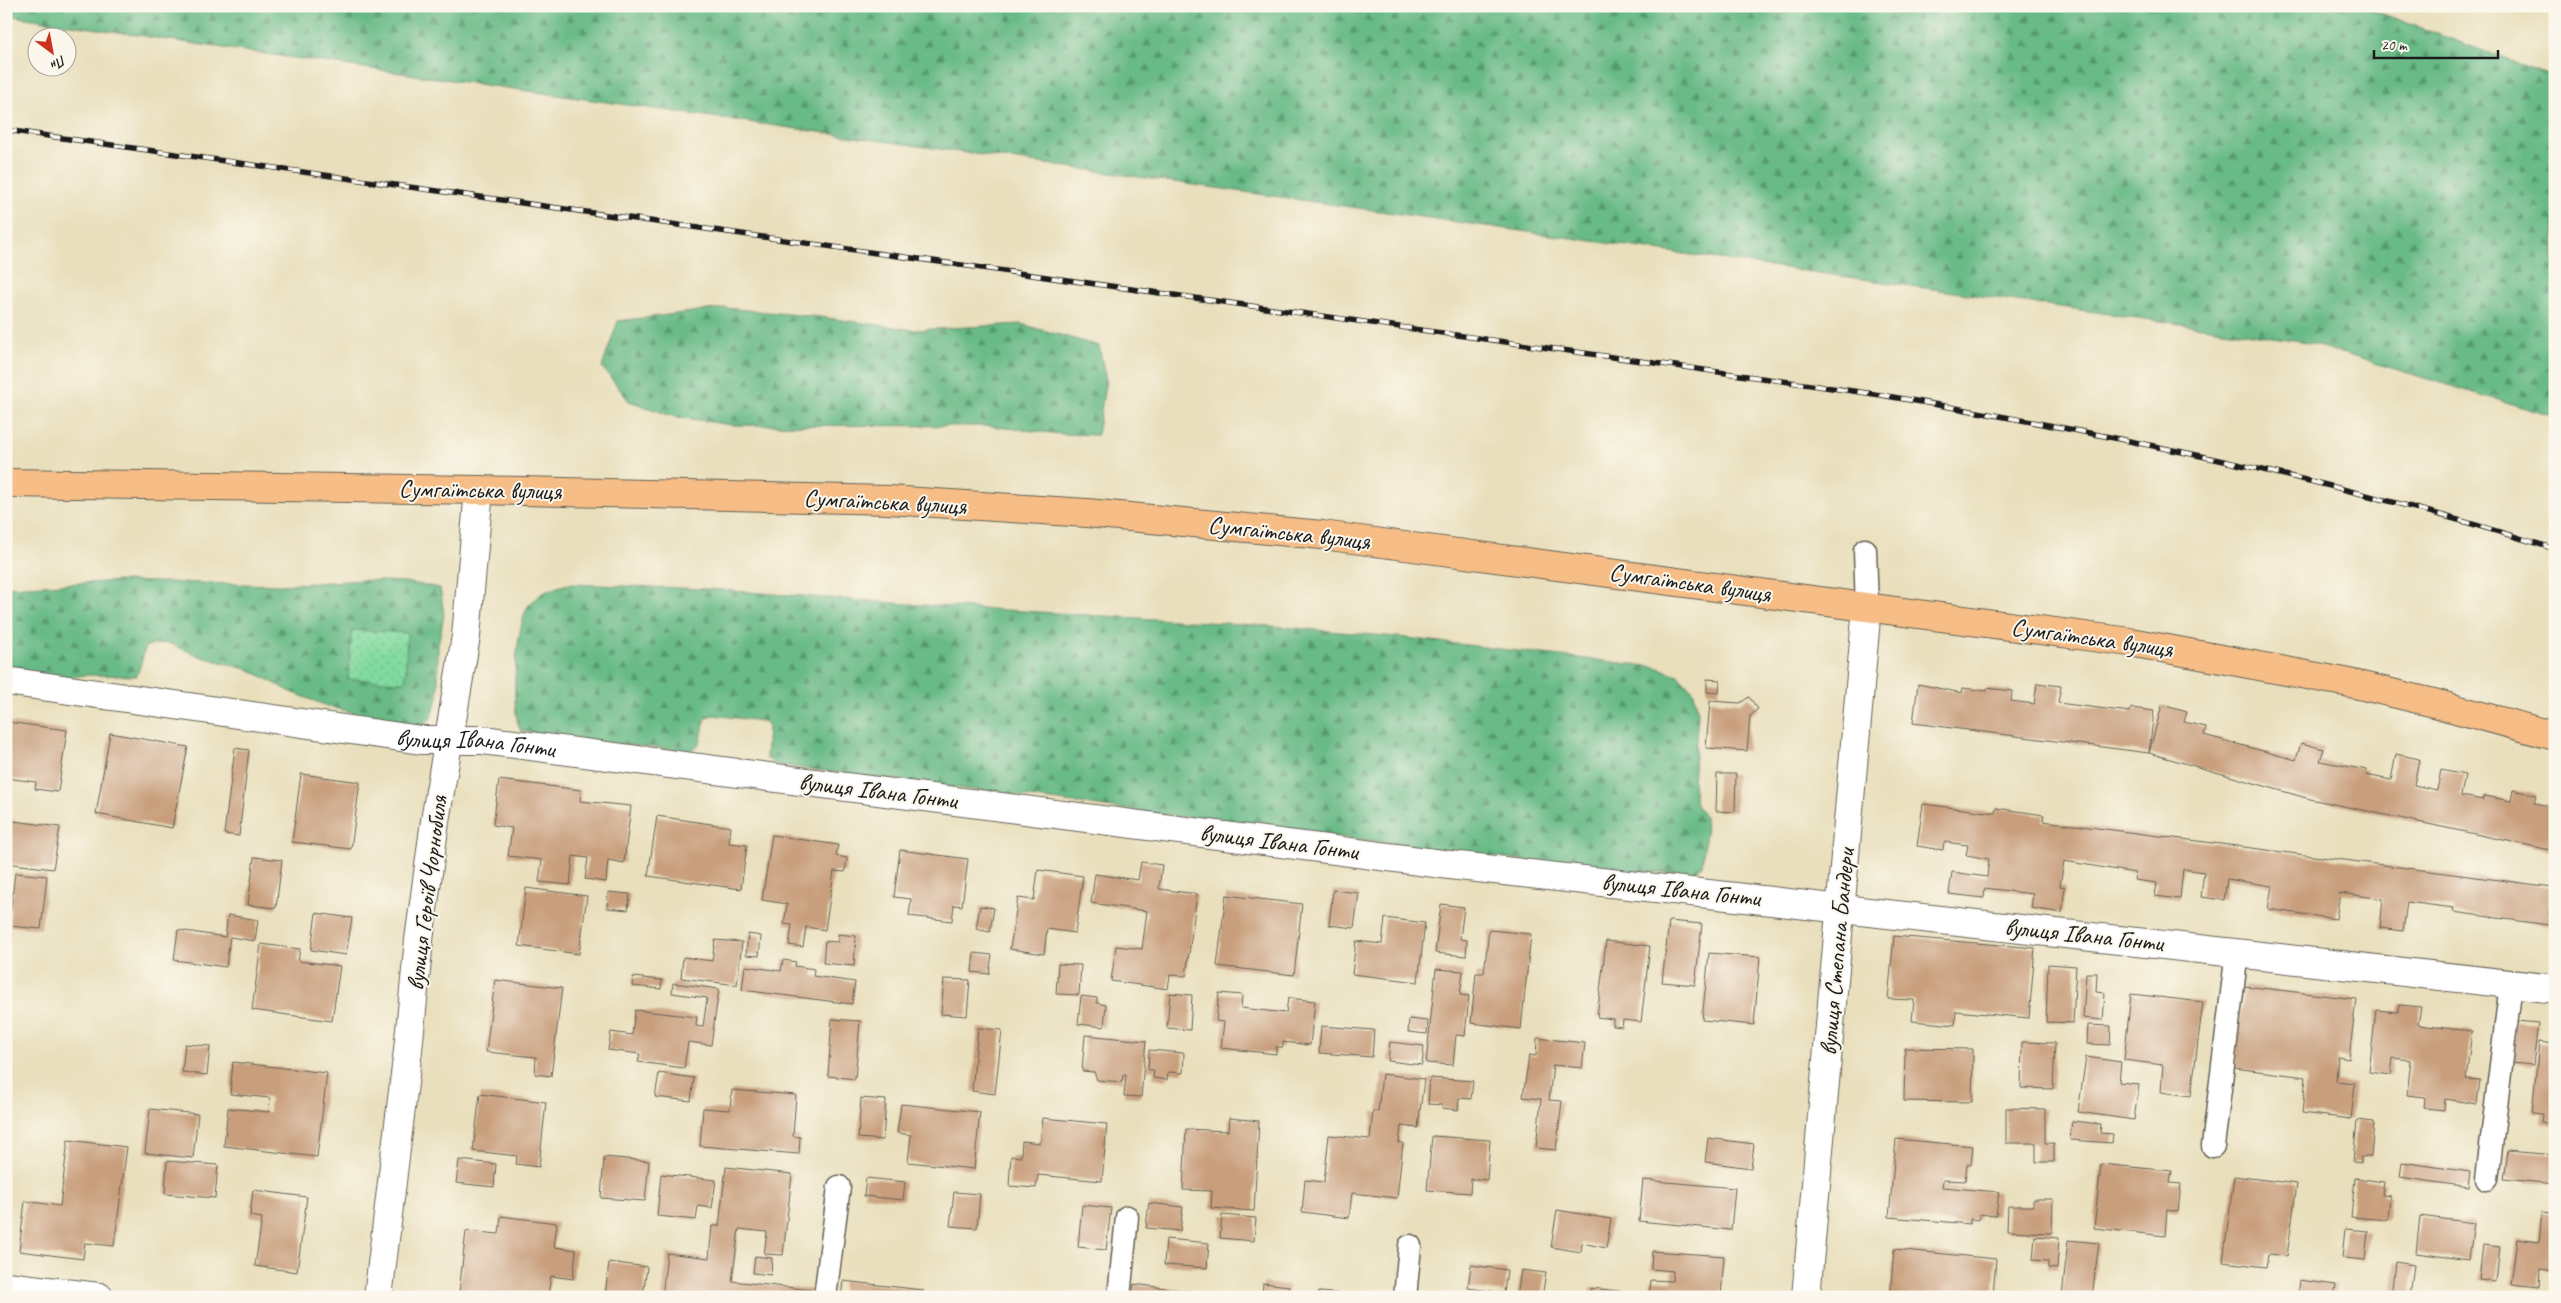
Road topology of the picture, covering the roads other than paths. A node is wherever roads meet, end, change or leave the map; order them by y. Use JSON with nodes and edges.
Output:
{"nodes":[{"id":1,"x":6,"y":483,"type":"edge"},
{"id":2,"x":479,"y":490,"type":"junction"},
{"id":3,"x":1865,"y":550,"type":"dead end"},
{"id":4,"x":1867,"y":607,"type":"junction"},
{"id":5,"x":6,"y":680,"type":"edge"},
{"id":6,"x":2555,"y":736,"type":"edge"},
{"id":7,"x":449,"y":740,"type":"junction"},
{"id":8,"x":1842,"y":907,"type":"junction"},
{"id":9,"x":2237,"y":952,"type":"junction"},
{"id":10,"x":2511,"y":984,"type":"junction"},
{"id":11,"x":2555,"y":989,"type":"edge"},
{"id":12,"x":2213,"y":1146,"type":"dead end"},
{"id":13,"x":2487,"y":1179,"type":"dead end"},
{"id":14,"x":839,"y":1187,"type":"dead end"},
{"id":15,"x":1127,"y":1217,"type":"dead end"},
{"id":16,"x":1410,"y":1246,"type":"dead end"},
{"id":17,"x":6,"y":1286,"type":"edge"},
{"id":18,"x":100,"y":1297,"type":"edge"},
{"id":19,"x":378,"y":1297,"type":"edge"},
{"id":20,"x":825,"y":1297,"type":"edge"},
{"id":21,"x":1119,"y":1297,"type":"edge"},
{"id":22,"x":1405,"y":1297,"type":"edge"},
{"id":23,"x":1806,"y":1297,"type":"edge"}],
"edges":[{"from":1,"to":2,"type":"main road","name":"Сумгаїтська вулиця"},
{"from":2,"to":4,"type":"main road","name":"Сумгаїтська вулиця"},
{"from":2,"to":7,"type":"street","name":"вулиця Героїв Чорнобиля"},
{"from":3,"to":4,"type":"lane"},
{"from":4,"to":6,"type":"main road","name":"Сумгаїтська вулиця"},
{"from":4,"to":8,"type":"street","name":"вулиця Степана Бандери"},
{"from":5,"to":7,"type":"street","name":"вулиця Івана Гонти"},
{"from":7,"to":8,"type":"street","name":"вулиця Івана Гонти"},
{"from":7,"to":19,"type":"street","name":"вулиця Героїв Чорнобиля"},
{"from":8,"to":9,"type":"street","name":"вулиця Івана Гонти"},
{"from":8,"to":23,"type":"street","name":"вулиця Степана Бандери"},
{"from":9,"to":10,"type":"street","name":"вулиця Івана Гонти"},
{"from":9,"to":12,"type":"lane"},
{"from":10,"to":11,"type":"street","name":"вулиця Івана Гонти"},
{"from":10,"to":13,"type":"lane"},
{"from":14,"to":20,"type":"lane"},
{"from":15,"to":21,"type":"lane"},
{"from":16,"to":22,"type":"lane"},
{"from":17,"to":18,"type":"street"}]}
